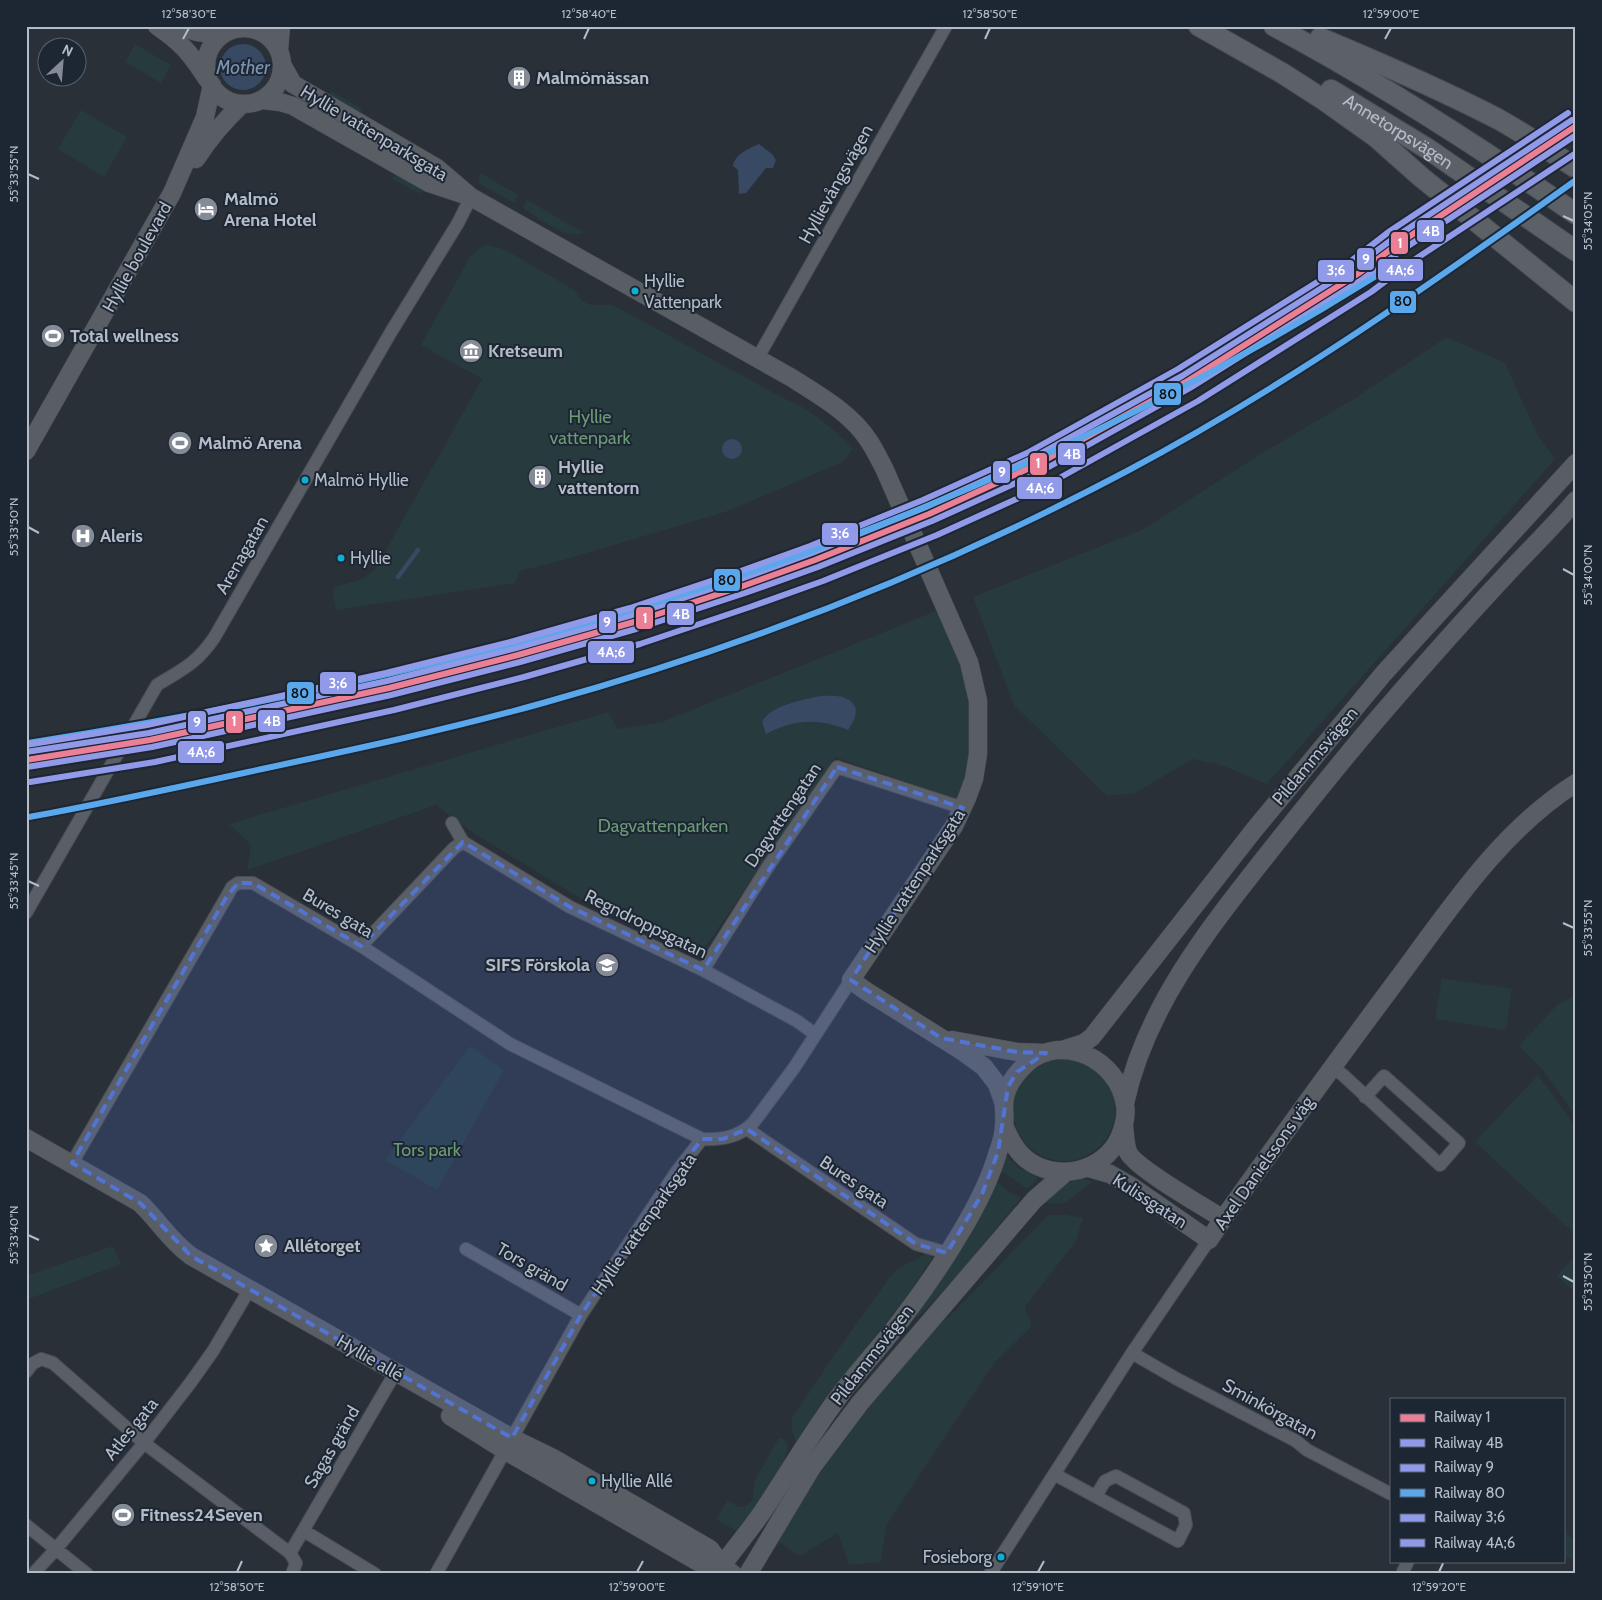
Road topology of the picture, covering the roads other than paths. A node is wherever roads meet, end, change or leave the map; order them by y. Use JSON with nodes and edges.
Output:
{"nodes":[{"id":1,"x":157,"y":26,"type":"edge"},
{"id":2,"x":184,"y":26,"type":"edge"},
{"id":3,"x":281,"y":26,"type":"edge"},
{"id":4,"x":946,"y":26,"type":"edge"},
{"id":5,"x":1199,"y":26,"type":"edge"},
{"id":6,"x":1210,"y":26,"type":"edge"},
{"id":7,"x":1274,"y":26,"type":"edge"},
{"id":8,"x":1292,"y":26,"type":"edge"},
{"id":9,"x":238,"y":28,"type":"edge"},
{"id":10,"x":281,"y":58,"type":"junction"},
{"id":11,"x":210,"y":83,"type":"junction"},
{"id":12,"x":262,"y":100,"type":"junction"},
{"id":13,"x":242,"y":104,"type":"junction"},
{"id":14,"x":1576,"y":168,"type":"edge"},
{"id":15,"x":172,"y":193,"type":"junction"},
{"id":16,"x":471,"y":197,"type":"junction"},
{"id":17,"x":1576,"y":214,"type":"edge"},
{"id":18,"x":1576,"y":251,"type":"edge"},
{"id":19,"x":1576,"y":302,"type":"edge"},
{"id":20,"x":757,"y":359,"type":"junction"},
{"id":21,"x":26,"y":451,"type":"edge"},
{"id":22,"x":1576,"y":463,"type":"edge"},
{"id":23,"x":1576,"y":500,"type":"edge"},
{"id":24,"x":1576,"y":783,"type":"edge"},
{"id":25,"x":963,"y":808,"type":"junction"},
{"id":26,"x":452,"y":823,"type":"dead end"},
{"id":27,"x":463,"y":842,"type":"junction"},
{"id":28,"x":26,"y":913,"type":"edge"},
{"id":29,"x":361,"y":946,"type":"junction"},
{"id":30,"x":703,"y":970,"type":"junction"},
{"id":31,"x":851,"y":980,"type":"junction"},
{"id":32,"x":816,"y":1034,"type":"junction"},
{"id":33,"x":941,"y":1038,"type":"junction"},
{"id":34,"x":1054,"y":1052,"type":"junction"},
{"id":35,"x":1332,"y":1067,"type":"junction"},
{"id":36,"x":1365,"y":1097,"type":"junction"},
{"id":37,"x":1004,"y":1104,"type":"junction"},
{"id":38,"x":1125,"y":1104,"type":"junction"},
{"id":39,"x":1004,"y":1125,"type":"junction"},
{"id":40,"x":1124,"y":1125,"type":"junction"},
{"id":41,"x":747,"y":1129,"type":"junction"},
{"id":42,"x":26,"y":1138,"type":"edge"},
{"id":43,"x":702,"y":1139,"type":"junction"},
{"id":44,"x":26,"y":1148,"type":"edge"},
{"id":45,"x":72,"y":1163,"type":"junction"},
{"id":46,"x":1088,"y":1168,"type":"junction"},
{"id":47,"x":1066,"y":1172,"type":"junction"},
{"id":48,"x":1223,"y":1219,"type":"junction"},
{"id":49,"x":1209,"y":1240,"type":"junction"},
{"id":50,"x":466,"y":1249,"type":"dead end"},
{"id":51,"x":947,"y":1253,"type":"junction"},
{"id":52,"x":244,"y":1297,"type":"junction"},
{"id":53,"x":581,"y":1315,"type":"junction"},
{"id":54,"x":1132,"y":1353,"type":"junction"},
{"id":55,"x":26,"y":1372,"type":"edge"},
{"id":56,"x":391,"y":1380,"type":"junction"},
{"id":57,"x":144,"y":1443,"type":"junction"},
{"id":58,"x":508,"y":1444,"type":"junction"},
{"id":59,"x":1054,"y":1474,"type":"junction"},
{"id":60,"x":1390,"y":1493,"type":"edge"},
{"id":61,"x":1096,"y":1496,"type":"junction"},
{"id":62,"x":26,"y":1525,"type":"edge"},
{"id":63,"x":304,"y":1532,"type":"junction"},
{"id":64,"x":56,"y":1549,"type":"junction"},
{"id":65,"x":290,"y":1553,"type":"junction"},
{"id":66,"x":1408,"y":1562,"type":"edge"},
{"id":67,"x":724,"y":1571,"type":"edge"},
{"id":68,"x":33,"y":1574,"type":"edge"},
{"id":69,"x":87,"y":1574,"type":"edge"},
{"id":70,"x":292,"y":1574,"type":"edge"},
{"id":71,"x":375,"y":1574,"type":"edge"},
{"id":72,"x":436,"y":1574,"type":"edge"},
{"id":73,"x":748,"y":1574,"type":"edge"},
{"id":74,"x":990,"y":1574,"type":"edge"},
{"id":75,"x":1402,"y":1574,"type":"edge"}],
"edges":[{"from":1,"to":11,"type":"street"},
{"from":2,"to":9,"type":"street"},
{"from":3,"to":10,"type":"street"},
{"from":4,"to":20,"type":"street","name":"Hyllievångsvägen"},
{"from":5,"to":19,"type":"main road"},
{"from":6,"to":18,"type":"main road","name":"Annetorpsvägen"},
{"from":7,"to":17,"type":"main road","name":"Annetorpsvägen"},
{"from":8,"to":14,"type":"main road"},
{"from":9,"to":10,"type":"street"},
{"from":9,"to":11,"type":"street"},
{"from":10,"to":12,"type":"street"},
{"from":10,"to":16,"type":"street","name":"Hyllie vattenparksgata"},
{"from":11,"to":13,"type":"street"},
{"from":11,"to":15,"type":"street","name":"Hyllie boulevard"},
{"from":12,"to":13,"type":"street"},
{"from":12,"to":16,"type":"street","name":"Hyllie vattenparksgata"},
{"from":13,"to":15,"type":"street","name":"Hyllie boulevard"},
{"from":15,"to":21,"type":"street","name":"Hyllie boulevard"},
{"from":16,"to":20,"type":"street","name":"Hyllie vattenparksgata"},
{"from":16,"to":28,"type":"street","name":"Arenagatan"},
{"from":20,"to":25,"type":"street","name":"Hyllie vattenparksgata"},
{"from":22,"to":34,"type":"street","name":"Pildammsvägen"},
{"from":23,"to":38,"type":"street","name":"Pildammsvägen"},
{"from":24,"to":35,"type":"street","name":"Axel Danielssons väg"},
{"from":25,"to":30,"type":"street","name":"Dagvattengatan"},
{"from":25,"to":31,"type":"street","name":"Hyllie vattenparksgata"},
{"from":26,"to":27,"type":"street","name":"Regndroppsgatan"},
{"from":27,"to":29,"type":"street"},
{"from":27,"to":30,"type":"street","name":"Regndroppsgatan"},
{"from":29,"to":43,"type":"street","name":"Bures gata"},
{"from":29,"to":45,"type":"street","name":"Bures gata"},
{"from":30,"to":32,"type":"street","name":"Regndroppsgatan"},
{"from":31,"to":32,"type":"street","name":"Hyllie vattenparksgata"},
{"from":31,"to":33,"type":"street"},
{"from":32,"to":41,"type":"street","name":"Hyllie vattenparksgata"},
{"from":33,"to":34,"type":"street"},
{"from":33,"to":37,"type":"street"},
{"from":34,"to":37,"type":"street","name":"Pildammsvägen"},
{"from":34,"to":38,"type":"street","name":"Pildammsvägen"},
{"from":35,"to":36,"type":"street"},
{"from":35,"to":48,"type":"street","name":"Axel Danielssons väg"},
{"from":36,"to":36,"type":"street"},
{"from":37,"to":39,"type":"street","name":"Pildammsvägen"},
{"from":38,"to":40,"type":"street","name":"Pildammsvägen"},
{"from":39,"to":47,"type":"street","name":"Pildammsvägen"},
{"from":39,"to":51,"type":"street","name":"Pildammsvägen"},
{"from":40,"to":46,"type":"street","name":"Pildammsvägen"},
{"from":40,"to":48,"type":"street","name":"Kulissgatan"},
{"from":41,"to":43,"type":"street","name":"Hyllie vattenparksgata"},
{"from":41,"to":51,"type":"street","name":"Bures gata"},
{"from":42,"to":45,"type":"street","name":"Hyllie allé"},
{"from":43,"to":53,"type":"street","name":"Hyllie vattenparksgata"},
{"from":44,"to":52,"type":"street","name":"Hyllie allé"},
{"from":45,"to":58,"type":"street","name":"Hyllie allé"},
{"from":46,"to":47,"type":"street","name":"Pildammsvägen"},
{"from":46,"to":49,"type":"street","name":"Kulissgatan"},
{"from":47,"to":73,"type":"street","name":"Pildammsvägen"},
{"from":48,"to":49,"type":"street","name":"Axel Danielssons väg"},
{"from":49,"to":54,"type":"street","name":"Axel Danielssons väg"},
{"from":50,"to":53,"type":"street","name":"Tors gränd"},
{"from":51,"to":67,"type":"street","name":"Pildammsvägen"},
{"from":52,"to":56,"type":"street","name":"Hyllie allé"},
{"from":52,"to":57,"type":"street","name":"Atles gata"},
{"from":53,"to":58,"type":"street","name":"Hyllie vattenparksgata"},
{"from":54,"to":59,"type":"street","name":"Axel Danielssons väg"},
{"from":54,"to":60,"type":"street","name":"Sminkörgatan"},
{"from":55,"to":57,"type":"street"},
{"from":56,"to":58,"type":"street","name":"Hyllie allé"},
{"from":56,"to":63,"type":"street","name":"Sagas gränd"},
{"from":57,"to":64,"type":"street","name":"Atles gata"},
{"from":57,"to":65,"type":"street"},
{"from":58,"to":67,"type":"street","name":"Hyllie allé"},
{"from":58,"to":72,"type":"street","name":"Hyllie vattenparksgata"},
{"from":59,"to":61,"type":"street"},
{"from":59,"to":74,"type":"street","name":"Axel Danielssons väg"},
{"from":61,"to":61,"type":"street"},
{"from":62,"to":64,"type":"street"},
{"from":63,"to":65,"type":"street","name":"Sagas gränd"},
{"from":63,"to":71,"type":"street"},
{"from":64,"to":68,"type":"street","name":"Atles gata"},
{"from":64,"to":69,"type":"street"},
{"from":65,"to":70,"type":"street"},
{"from":66,"to":75,"type":"street"}]}
